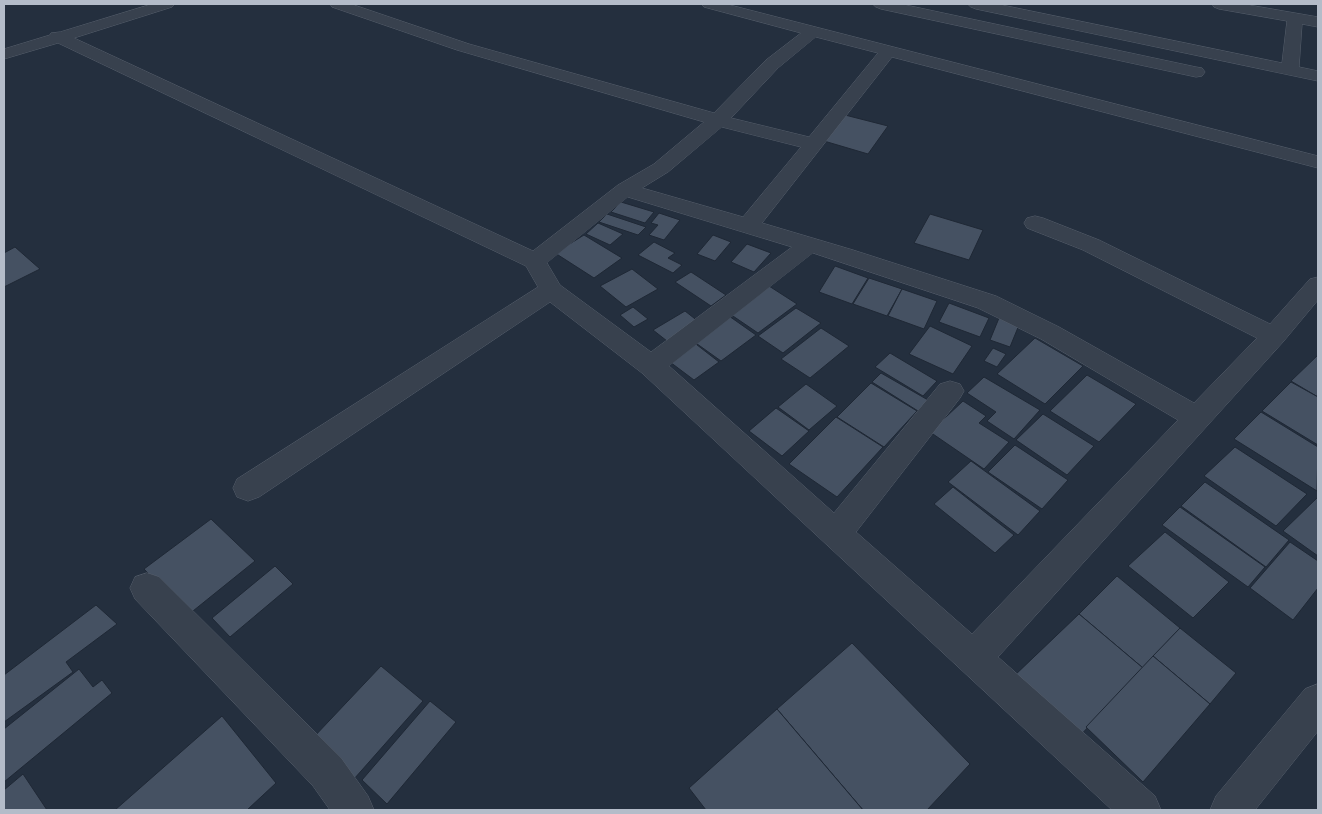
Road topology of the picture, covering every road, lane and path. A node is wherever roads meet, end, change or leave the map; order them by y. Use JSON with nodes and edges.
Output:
{"nodes":[{"id":1,"x":167,"y":4,"type":"edge"},
{"id":2,"x":337,"y":4,"type":"edge"},
{"id":3,"x":709,"y":4,"type":"edge"},
{"id":4,"x":881,"y":4,"type":"edge"},
{"id":5,"x":976,"y":4,"type":"edge"},
{"id":6,"x":1219,"y":4,"type":"edge"},
{"id":7,"x":734,"y":6,"type":"edge"},
{"id":8,"x":1295,"y":17,"type":"junction"},
{"id":9,"x":1318,"y":22,"type":"edge"},
{"id":10,"x":1077,"y":24,"type":"junction"},
{"id":11,"x":813,"y":31,"type":"junction"},
{"id":12,"x":57,"y":36,"type":"junction"},
{"id":13,"x":1068,"y":43,"type":"junction"},
{"id":14,"x":889,"y":50,"type":"junction"},
{"id":15,"x":4,"y":54,"type":"edge"},
{"id":16,"x":1290,"y":69,"type":"junction"},
{"id":17,"x":1196,"y":72,"type":"dead end"},
{"id":18,"x":1318,"y":76,"type":"edge"},
{"id":19,"x":718,"y":120,"type":"junction"},
{"id":20,"x":814,"y":144,"type":"junction"},
{"id":21,"x":1318,"y":162,"type":"edge"},
{"id":22,"x":625,"y":189,"type":"junction"},
{"id":23,"x":1035,"y":223,"type":"dead end"},
{"id":24,"x":748,"y":226,"type":"junction"},
{"id":25,"x":810,"y":244,"type":"junction"},
{"id":26,"x":535,"y":260,"type":"junction"},
{"id":27,"x":1318,"y":284,"type":"edge"},
{"id":28,"x":551,"y":290,"type":"junction"},
{"id":29,"x":1274,"y":336,"type":"junction"},
{"id":30,"x":651,"y":366,"type":"junction"},
{"id":31,"x":950,"y":391,"type":"dead end"},
{"id":32,"x":1198,"y":418,"type":"junction"},
{"id":33,"x":248,"y":488,"type":"dead end"},
{"id":34,"x":836,"y":534,"type":"junction"},
{"id":35,"x":147,"y":588,"type":"dead end"},
{"id":36,"x":973,"y":658,"type":"junction"},
{"id":37,"x":1318,"y":702,"type":"edge"},
{"id":38,"x":354,"y":810,"type":"edge"},
{"id":39,"x":1141,"y":810,"type":"edge"},
{"id":40,"x":1230,"y":810,"type":"edge"}],
"edges":[{"from":1,"to":12,"type":"street"},
{"from":2,"to":19,"type":"street"},
{"from":3,"to":7,"type":"street"},
{"from":4,"to":13,"type":"street"},
{"from":5,"to":10,"type":"street"},
{"from":6,"to":8,"type":"street"},
{"from":7,"to":11,"type":"street"},
{"from":8,"to":9,"type":"street"},
{"from":8,"to":16,"type":"street"},
{"from":10,"to":13,"type":"street"},
{"from":10,"to":16,"type":"street"},
{"from":11,"to":14,"type":"street"},
{"from":11,"to":19,"type":"street"},
{"from":12,"to":15,"type":"street"},
{"from":12,"to":26,"type":"street"},
{"from":13,"to":17,"type":"street"},
{"from":14,"to":20,"type":"street"},
{"from":14,"to":21,"type":"street"},
{"from":16,"to":18,"type":"street"},
{"from":19,"to":20,"type":"street"},
{"from":19,"to":22,"type":"street"},
{"from":20,"to":24,"type":"street"},
{"from":22,"to":24,"type":"street"},
{"from":22,"to":26,"type":"street"},
{"from":23,"to":29,"type":"street"},
{"from":24,"to":25,"type":"street"},
{"from":25,"to":30,"type":"street"},
{"from":25,"to":32,"type":"street"},
{"from":26,"to":28,"type":"street"},
{"from":27,"to":29,"type":"street"},
{"from":28,"to":30,"type":"street"},
{"from":28,"to":33,"type":"street"},
{"from":29,"to":32,"type":"street"},
{"from":30,"to":34,"type":"street"},
{"from":31,"to":34,"type":"street"},
{"from":32,"to":36,"type":"street"},
{"from":34,"to":36,"type":"street"},
{"from":35,"to":38,"type":"street"},
{"from":36,"to":39,"type":"street"},
{"from":37,"to":40,"type":"street"}]}
